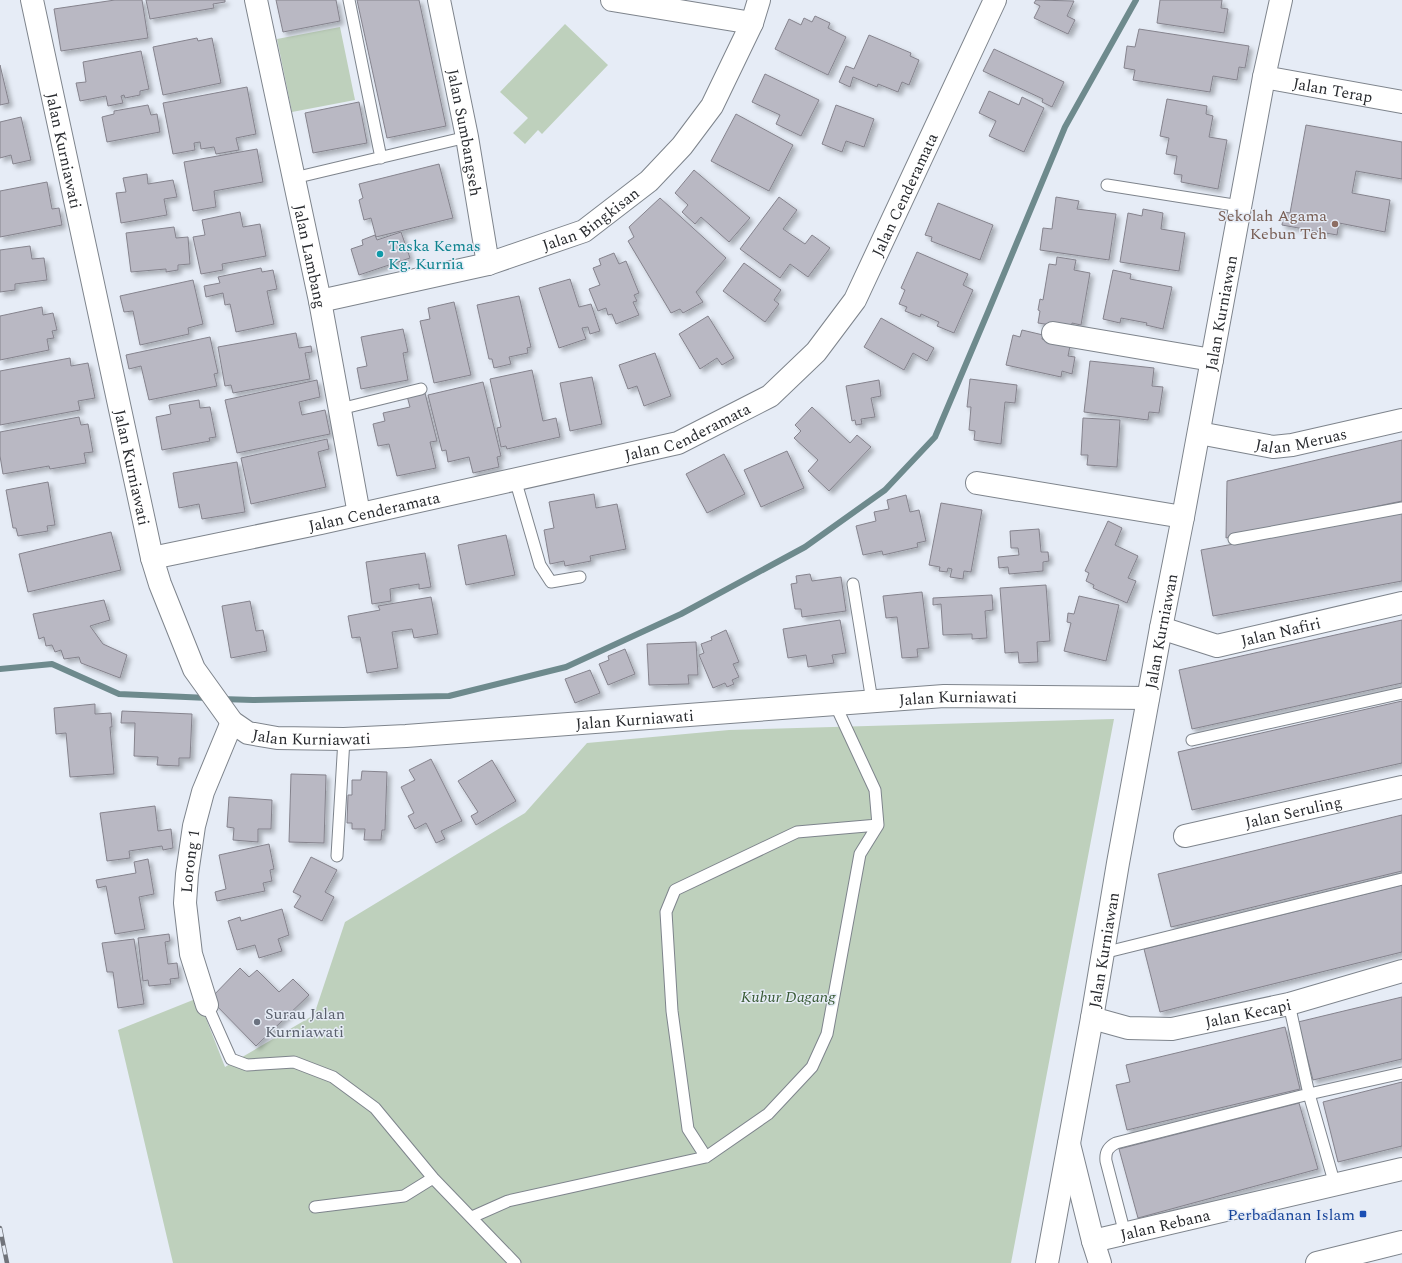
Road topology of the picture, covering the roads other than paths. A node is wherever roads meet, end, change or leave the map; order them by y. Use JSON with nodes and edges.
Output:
{"nodes":[{"id":1,"x":32,"y":0,"type":"edge"},
{"id":2,"x":256,"y":0,"type":"edge"},
{"id":3,"x":349,"y":0,"type":"edge"},
{"id":4,"x":439,"y":0,"type":"edge"},
{"id":5,"x":612,"y":0,"type":"edge"},
{"id":6,"x":759,"y":0,"type":"edge"},
{"id":7,"x":995,"y":0,"type":"edge"},
{"id":8,"x":1281,"y":0,"type":"edge"},
{"id":9,"x":752,"y":23,"type":"junction"},
{"id":10,"x":1264,"y":77,"type":"junction"},
{"id":11,"x":1402,"y":102,"type":"edge"},
{"id":12,"x":467,"y":137,"type":"junction"},
{"id":13,"x":382,"y":158,"type":"junction"},
{"id":14,"x":294,"y":178,"type":"junction"},
{"id":15,"x":1107,"y":185,"type":"dead end"},
{"id":16,"x":1240,"y":206,"type":"junction"},
{"id":17,"x":488,"y":264,"type":"junction"},
{"id":18,"x":320,"y":301,"type":"junction"},
{"id":19,"x":1053,"y":333,"type":"dead end"},
{"id":20,"x":1212,"y":360,"type":"junction"},
{"id":21,"x":421,"y":389,"type":"dead end"},
{"id":22,"x":340,"y":408,"type":"junction"},
{"id":23,"x":1402,"y":420,"type":"edge"},
{"id":24,"x":1199,"y":433,"type":"junction"},
{"id":25,"x":515,"y":479,"type":"junction"},
{"id":26,"x":977,"y":483,"type":"dead end"},
{"id":27,"x":1402,"y":508,"type":"edge"},
{"id":28,"x":359,"y":514,"type":"junction"},
{"id":29,"x":1183,"y":517,"type":"junction"},
{"id":30,"x":1234,"y":539,"type":"dead end"},
{"id":31,"x":152,"y":558,"type":"junction"},
{"id":32,"x":580,"y":577,"type":"dead end"},
{"id":33,"x":853,"y":584,"type":"dead end"},
{"id":34,"x":1402,"y":603,"type":"edge"},
{"id":35,"x":1161,"y":628,"type":"junction"},
{"id":36,"x":1402,"y":693,"type":"edge"},
{"id":37,"x":1148,"y":698,"type":"junction"},
{"id":38,"x":872,"y":701,"type":"junction"},
{"id":39,"x":835,"y":704,"type":"junction"},
{"id":40,"x":229,"y":717,"type":"junction"},
{"id":41,"x":344,"y":739,"type":"junction"},
{"id":42,"x":1192,"y":740,"type":"dead end"},
{"id":43,"x":1402,"y":787,"type":"edge"},
{"id":44,"x":878,"y":825,"type":"junction"},
{"id":45,"x":1185,"y":836,"type":"dead end"},
{"id":46,"x":337,"y":856,"type":"dead end"},
{"id":47,"x":1402,"y":879,"type":"edge"},
{"id":48,"x":1103,"y":953,"type":"junction"},
{"id":49,"x":1402,"y":971,"type":"edge"},
{"id":50,"x":1288,"y":1004,"type":"junction"},
{"id":51,"x":207,"y":1005,"type":"joint"},
{"id":52,"x":1092,"y":1018,"type":"junction"},
{"id":53,"x":1402,"y":1073,"type":"edge"},
{"id":54,"x":1309,"y":1094,"type":"junction"},
{"id":55,"x":1069,"y":1144,"type":"junction"},
{"id":56,"x":706,"y":1157,"type":"junction"},
{"id":57,"x":1402,"y":1169,"type":"edge"},
{"id":58,"x":433,"y":1178,"type":"junction"},
{"id":59,"x":1335,"y":1185,"type":"junction"},
{"id":60,"x":315,"y":1207,"type":"dead end"},
{"id":61,"x":472,"y":1217,"type":"junction"},
{"id":62,"x":1125,"y":1234,"type":"junction"},
{"id":63,"x":1093,"y":1241,"type":"junction"},
{"id":64,"x":1402,"y":1242,"type":"edge"},
{"id":65,"x":516,"y":1263,"type":"edge"},
{"id":66,"x":1048,"y":1263,"type":"edge"},
{"id":67,"x":1100,"y":1263,"type":"edge"},
{"id":68,"x":1317,"y":1263,"type":"edge"}],
"edges":[{"from":1,"to":31,"type":"street","name":"Jalan Kurniawati"},
{"from":2,"to":14,"type":"street","name":"Jalan Lambang"},
{"from":3,"to":13,"type":"lane"},
{"from":4,"to":12,"type":"street","name":"Jalan Sumbangseh"},
{"from":5,"to":9,"type":"street"},
{"from":6,"to":9,"type":"street","name":"Jalan Bingkisan"},
{"from":7,"to":25,"type":"street","name":"Jalan Cenderamata"},
{"from":8,"to":10,"type":"street","name":"Jalan Kurniawan"},
{"from":9,"to":17,"type":"street","name":"Jalan Bingkisan"},
{"from":10,"to":11,"type":"street","name":"Jalan Terap"},
{"from":10,"to":16,"type":"street","name":"Jalan Kurniawan"},
{"from":12,"to":13,"type":"lane"},
{"from":12,"to":17,"type":"street","name":"Jalan Sumbangseh"},
{"from":13,"to":14,"type":"lane"},
{"from":14,"to":18,"type":"street","name":"Jalan Lambang"},
{"from":15,"to":16,"type":"lane"},
{"from":16,"to":20,"type":"street","name":"Jalan Kurniawan"},
{"from":17,"to":18,"type":"street","name":"Jalan Bingkisan"},
{"from":18,"to":22,"type":"street","name":"Jalan Lambang"},
{"from":19,"to":20,"type":"street"},
{"from":20,"to":24,"type":"street","name":"Jalan Kurniawan"},
{"from":21,"to":22,"type":"lane"},
{"from":22,"to":28,"type":"street","name":"Jalan Lambang"},
{"from":23,"to":24,"type":"street","name":"Jalan Meruas"},
{"from":24,"to":29,"type":"street","name":"Jalan Kurniawan"},
{"from":25,"to":28,"type":"street","name":"Jalan Cenderamata"},
{"from":25,"to":32,"type":"lane"},
{"from":26,"to":29,"type":"street"},
{"from":27,"to":30,"type":"lane"},
{"from":28,"to":31,"type":"street","name":"Jalan Cenderamata"},
{"from":29,"to":35,"type":"street","name":"Jalan Kurniawan"},
{"from":31,"to":40,"type":"street","name":"Jalan Kurniawati"},
{"from":33,"to":38,"type":"lane"},
{"from":34,"to":35,"type":"street","name":"Jalan Nafiri"},
{"from":35,"to":37,"type":"street","name":"Jalan Kurniawan"},
{"from":36,"to":42,"type":"lane"},
{"from":37,"to":38,"type":"street","name":"Jalan Kurniawati"},
{"from":37,"to":48,"type":"street","name":"Jalan Kurniawan"},
{"from":38,"to":39,"type":"street","name":"Jalan Kurniawati"},
{"from":39,"to":41,"type":"street","name":"Jalan Kurniawati"},
{"from":39,"to":44,"type":"lane"},
{"from":40,"to":41,"type":"street","name":"Jalan Kurniawati"},
{"from":40,"to":51,"type":"street","name":"Lorong 1"},
{"from":41,"to":46,"type":"lane"},
{"from":43,"to":45,"type":"street","name":"Jalan Seruling"},
{"from":44,"to":56,"type":"lane"},
{"from":44,"to":56,"type":"lane"},
{"from":47,"to":48,"type":"lane"},
{"from":48,"to":52,"type":"street","name":"Jalan Kurniawan"},
{"from":49,"to":50,"type":"street","name":"Jalan Kecapi"},
{"from":50,"to":52,"type":"street","name":"Jalan Kecapi"},
{"from":50,"to":54,"type":"lane"},
{"from":51,"to":58,"type":"lane"},
{"from":52,"to":55,"type":"street","name":"Jalan Kurniawan"},
{"from":53,"to":54,"type":"lane"},
{"from":54,"to":59,"type":"lane"},
{"from":54,"to":62,"type":"lane"},
{"from":55,"to":63,"type":"street"},
{"from":55,"to":66,"type":"street","name":"Jalan Kurniawan"},
{"from":56,"to":61,"type":"lane"},
{"from":57,"to":59,"type":"street","name":"Jalan Rebana"},
{"from":58,"to":60,"type":"lane"},
{"from":58,"to":61,"type":"lane"},
{"from":59,"to":62,"type":"street","name":"Jalan Rebana"},
{"from":61,"to":65,"type":"lane"},
{"from":62,"to":63,"type":"street","name":"Jalan Rebana"},
{"from":63,"to":67,"type":"street"},
{"from":64,"to":68,"type":"street"}]}
